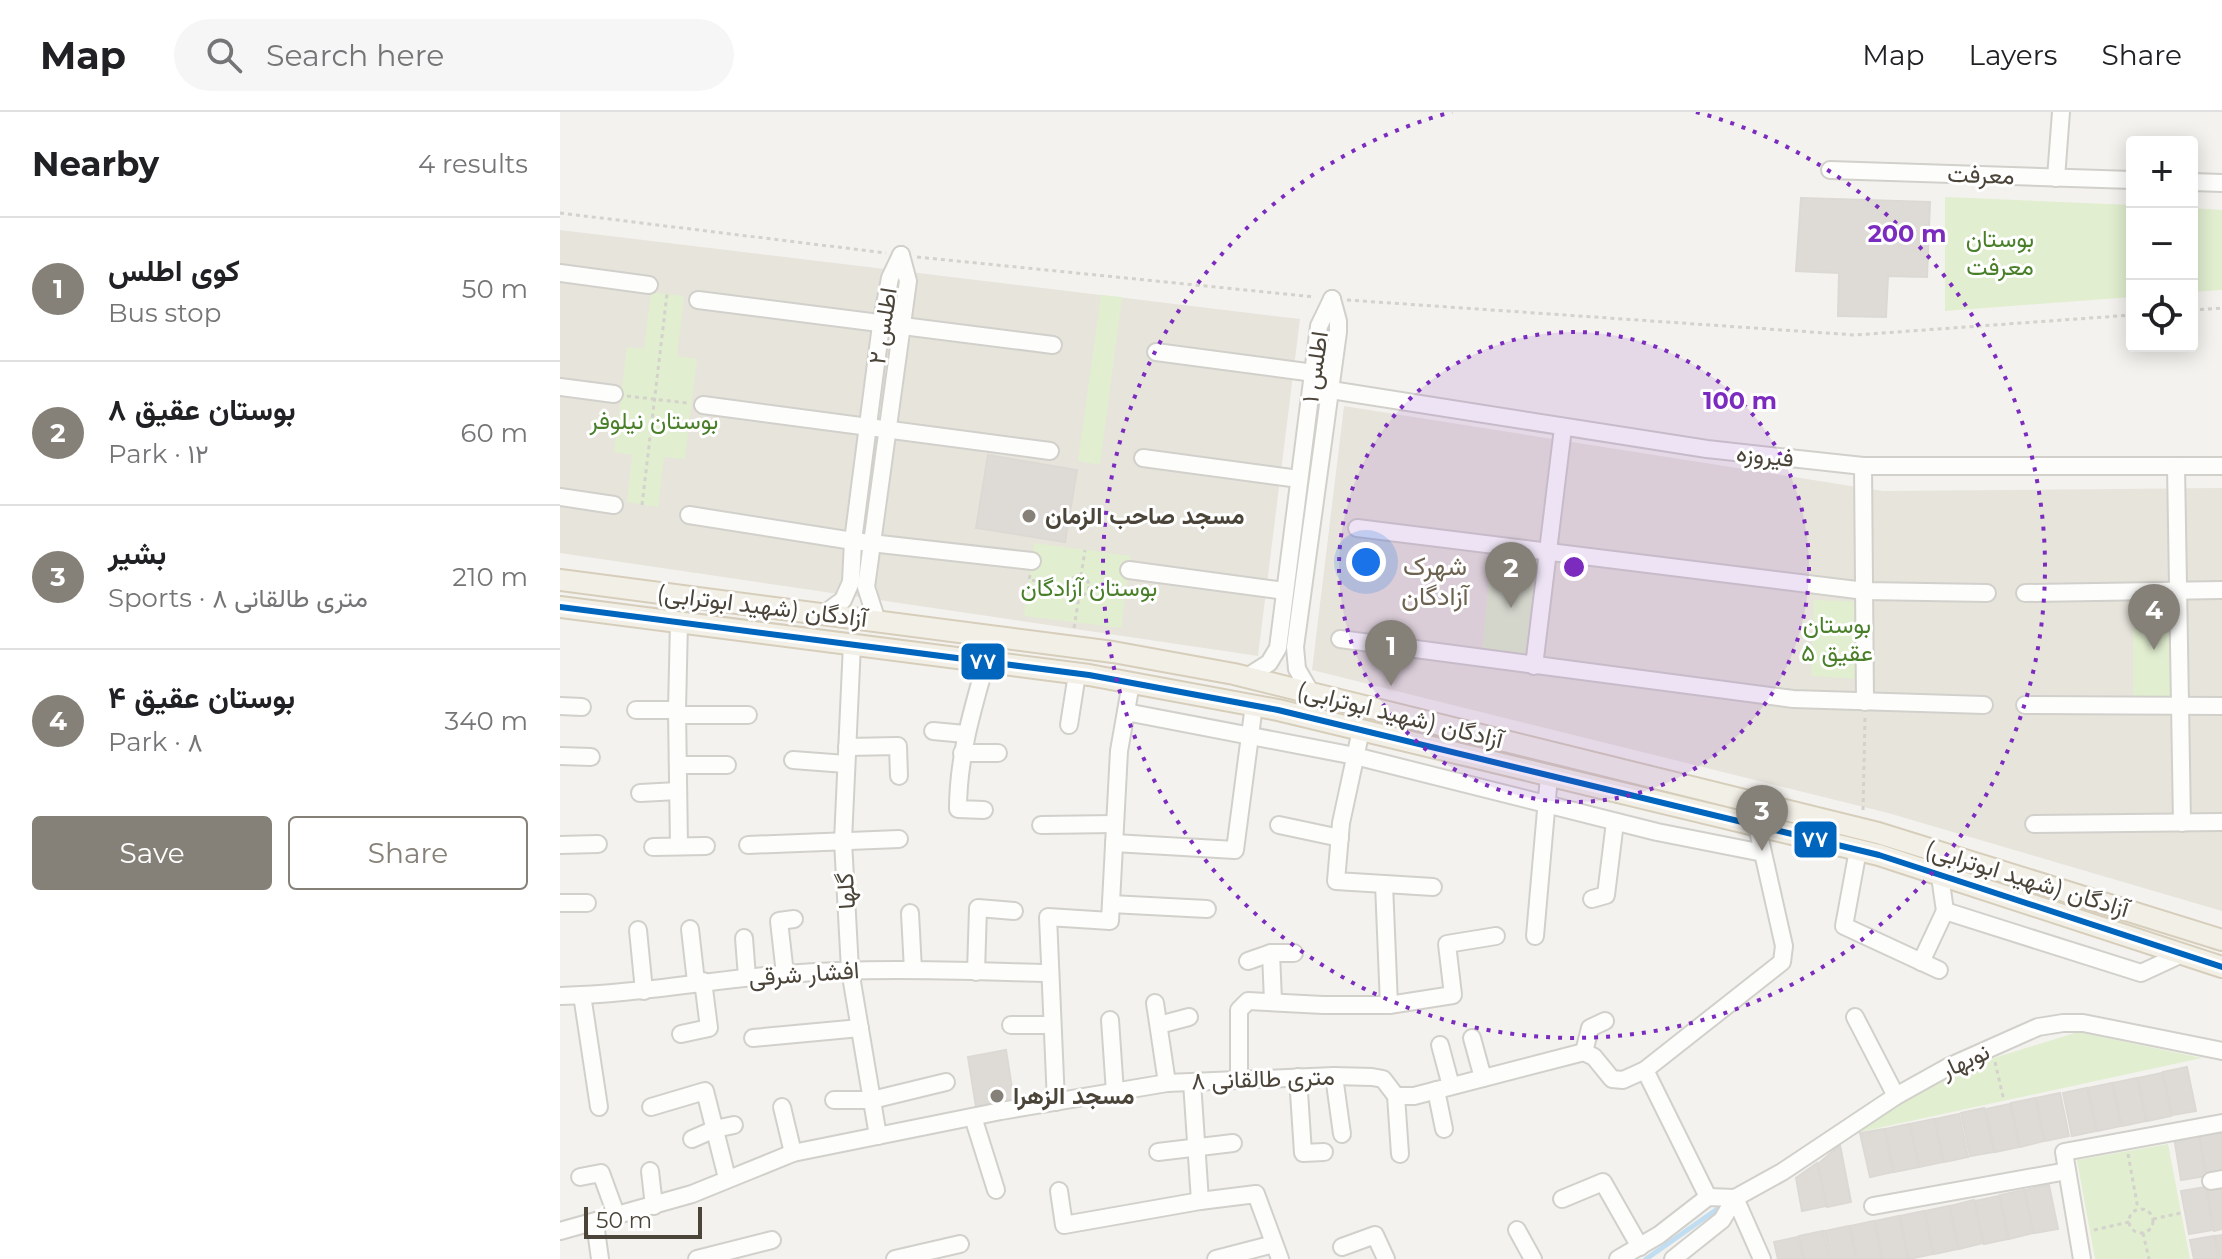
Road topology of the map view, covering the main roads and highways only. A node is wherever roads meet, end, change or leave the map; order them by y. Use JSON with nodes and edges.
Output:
{"nodes":[{"id":1,"x":560,"y":580,"type":"edge"},
{"id":2,"x":560,"y":607,"type":"edge"},
{"id":3,"x":1091,"y":650,"type":"junction"},
{"id":4,"x":1083,"y":674,"type":"junction"},
{"id":5,"x":2222,"y":940,"type":"edge"},
{"id":6,"x":2222,"y":967,"type":"edge"}],
"edges":[{"from":1,"to":3,"type":"main road","name":"آزادگان (شهید ابوترابی)"},
{"from":2,"to":4,"type":"main road","name":"آزادگان (شهید ابوترابی)"},
{"from":3,"to":4,"type":"main road"},
{"from":3,"to":5,"type":"main road","name":"آزادگان (شهید ابوترابی)"},
{"from":4,"to":6,"type":"main road","name":"آزادگان (شهید ابوترابی)"}]}
